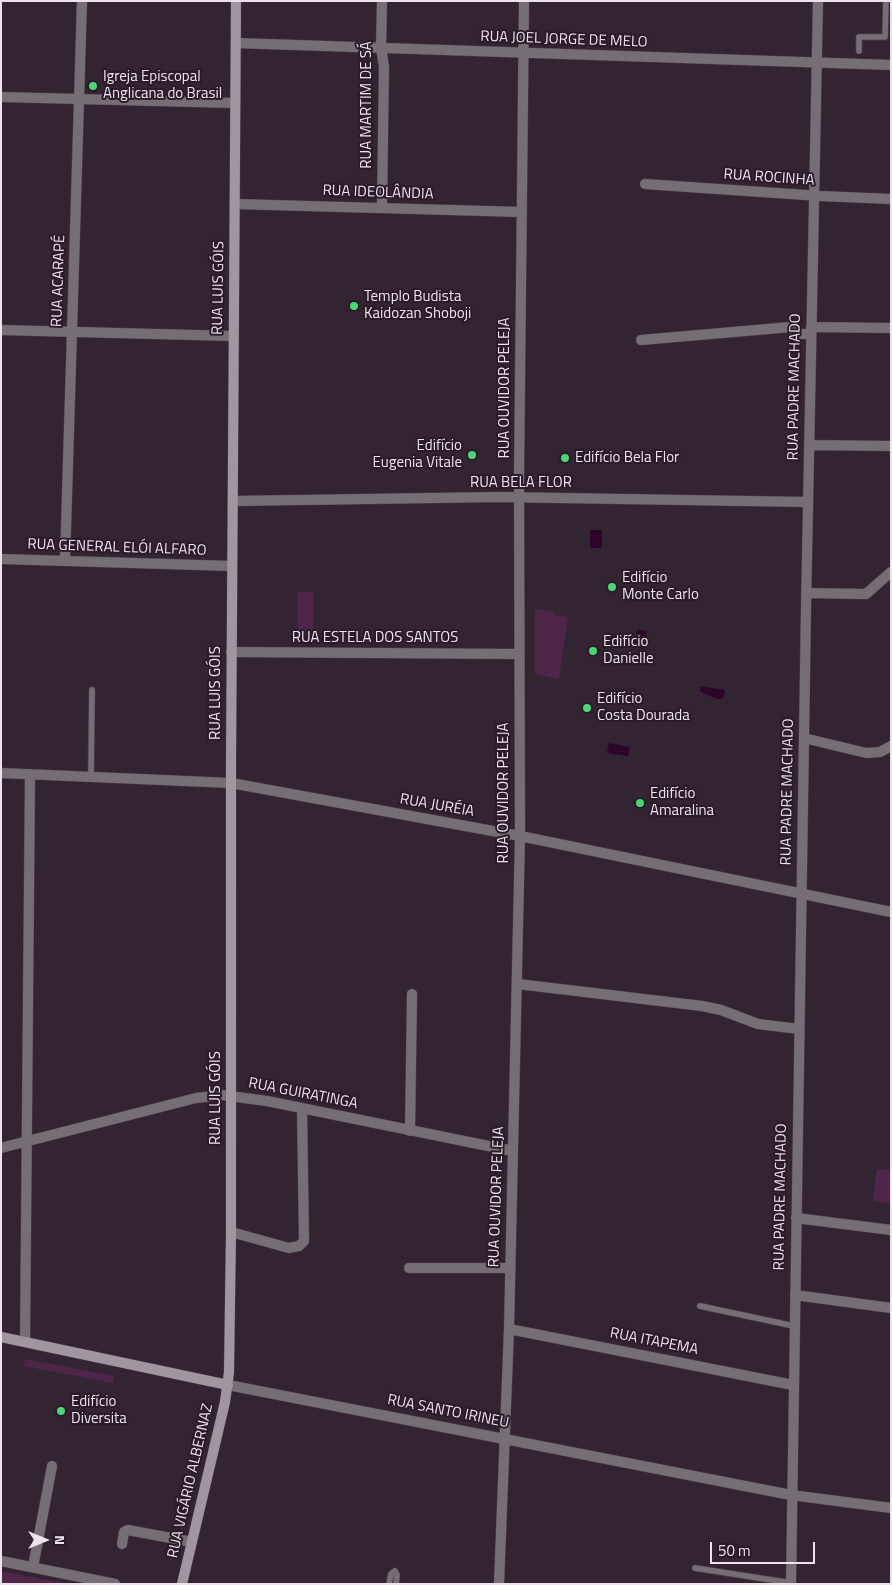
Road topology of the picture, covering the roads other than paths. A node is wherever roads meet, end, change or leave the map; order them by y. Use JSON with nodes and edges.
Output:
{"nodes":[{"id":1,"x":82,"y":1,"type":"edge"},
{"id":2,"x":236,"y":1,"type":"edge"},
{"id":3,"x":382,"y":1,"type":"edge"},
{"id":4,"x":524,"y":1,"type":"edge"},
{"id":5,"x":818,"y":1,"type":"edge"},
{"id":6,"x":886,"y":1,"type":"edge"},
{"id":7,"x":236,"y":43,"type":"junction"},
{"id":8,"x":382,"y":48,"type":"junction"},
{"id":9,"x":859,"y":51,"type":"dead end"},
{"id":10,"x":524,"y":54,"type":"junction"},
{"id":11,"x":817,"y":63,"type":"junction"},
{"id":12,"x":891,"y":65,"type":"edge"},
{"id":13,"x":1,"y":97,"type":"edge"},
{"id":14,"x":78,"y":99,"type":"junction"},
{"id":15,"x":235,"y":103,"type":"junction"},
{"id":16,"x":645,"y":184,"type":"dead end"},
{"id":17,"x":814,"y":196,"type":"junction"},
{"id":18,"x":891,"y":199,"type":"edge"},
{"id":19,"x":235,"y":204,"type":"junction"},
{"id":20,"x":382,"y":208,"type":"junction"},
{"id":21,"x":521,"y":212,"type":"junction"},
{"id":22,"x":891,"y":328,"type":"edge"},
{"id":23,"x":1,"y":330,"type":"edge"},
{"id":24,"x":811,"y":331,"type":"junction"},
{"id":25,"x":72,"y":332,"type":"junction"},
{"id":26,"x":233,"y":336,"type":"junction"},
{"id":27,"x":641,"y":340,"type":"dead end"},
{"id":28,"x":809,"y":445,"type":"junction"},
{"id":29,"x":891,"y":446,"type":"edge"},
{"id":30,"x":519,"y":498,"type":"junction"},
{"id":31,"x":233,"y":501,"type":"junction"},
{"id":32,"x":808,"y":502,"type":"junction"},
{"id":33,"x":1,"y":559,"type":"edge"},
{"id":34,"x":64,"y":561,"type":"junction"},
{"id":35,"x":232,"y":566,"type":"junction"},
{"id":36,"x":891,"y":572,"type":"edge"},
{"id":37,"x":806,"y":592,"type":"junction"},
{"id":38,"x":231,"y":652,"type":"junction"},
{"id":39,"x":519,"y":654,"type":"junction"},
{"id":40,"x":92,"y":690,"type":"dead end"},
{"id":41,"x":804,"y":738,"type":"junction"},
{"id":42,"x":891,"y":746,"type":"edge"},
{"id":43,"x":1,"y":773,"type":"edge"},
{"id":44,"x":30,"y":774,"type":"junction"},
{"id":45,"x":91,"y":776,"type":"junction"},
{"id":46,"x":230,"y":783,"type":"junction"},
{"id":47,"x":520,"y":836,"type":"junction"},
{"id":48,"x":801,"y":894,"type":"junction"},
{"id":49,"x":891,"y":912,"type":"edge"},
{"id":50,"x":518,"y":984,"type":"junction"},
{"id":51,"x":412,"y":994,"type":"dead end"},
{"id":52,"x":799,"y":1029,"type":"junction"},
{"id":53,"x":231,"y":1095,"type":"junction"},
{"id":54,"x":302,"y":1108,"type":"junction"},
{"id":55,"x":410,"y":1131,"type":"junction"},
{"id":56,"x":27,"y":1143,"type":"junction"},
{"id":57,"x":1,"y":1148,"type":"edge"},
{"id":58,"x":513,"y":1151,"type":"junction"},
{"id":59,"x":796,"y":1218,"type":"junction"},
{"id":60,"x":891,"y":1230,"type":"edge"},
{"id":61,"x":231,"y":1232,"type":"junction"},
{"id":62,"x":409,"y":1268,"type":"dead end"},
{"id":63,"x":510,"y":1268,"type":"junction"},
{"id":64,"x":795,"y":1295,"type":"junction"},
{"id":65,"x":700,"y":1306,"type":"dead end"},
{"id":66,"x":891,"y":1308,"type":"edge"},
{"id":67,"x":794,"y":1326,"type":"junction"},
{"id":68,"x":509,"y":1330,"type":"junction"},
{"id":69,"x":1,"y":1337,"type":"edge"},
{"id":70,"x":25,"y":1342,"type":"junction"},
{"id":71,"x":228,"y":1385,"type":"junction"},
{"id":72,"x":793,"y":1385,"type":"junction"},
{"id":73,"x":505,"y":1438,"type":"junction"},
{"id":74,"x":52,"y":1466,"type":"dead end"},
{"id":75,"x":791,"y":1495,"type":"junction"},
{"id":76,"x":891,"y":1508,"type":"edge"},
{"id":77,"x":192,"y":1542,"type":"junction"},
{"id":78,"x":122,"y":1544,"type":"dead end"},
{"id":79,"x":1,"y":1561,"type":"edge"},
{"id":80,"x":33,"y":1567,"type":"junction"},
{"id":81,"x":695,"y":1568,"type":"dead end"},
{"id":82,"x":791,"y":1583,"type":"edge"},
{"id":83,"x":115,"y":1584,"type":"edge"},
{"id":84,"x":182,"y":1584,"type":"edge"},
{"id":85,"x":389,"y":1584,"type":"edge"},
{"id":86,"x":396,"y":1584,"type":"edge"},
{"id":87,"x":499,"y":1584,"type":"edge"}],
"edges":[{"from":1,"to":14,"type":"street","name":"RUA ACARAPÉ"},
{"from":2,"to":7,"type":"street","name":"RUA LUIS GÓIS"},
{"from":3,"to":8,"type":"street","name":"RUA MARTIM DE SÁ"},
{"from":4,"to":10,"type":"street","name":"RUA OUVIDOR PELEJA"},
{"from":5,"to":11,"type":"street","name":"RUA PADRE MACHADO"},
{"from":6,"to":9,"type":"lane"},
{"from":7,"to":8,"type":"street","name":"RUA JOEL JORGE DE MELO"},
{"from":7,"to":15,"type":"street","name":"RUA LUIS GÓIS"},
{"from":8,"to":10,"type":"street","name":"RUA JOEL JORGE DE MELO"},
{"from":8,"to":20,"type":"street","name":"RUA MARTIM DE SÁ"},
{"from":10,"to":11,"type":"street","name":"RUA JOEL JORGE DE MELO"},
{"from":10,"to":21,"type":"street","name":"RUA OUVIDOR PELEJA"},
{"from":11,"to":12,"type":"street","name":"RUA JOEL JORGE DE MELO"},
{"from":11,"to":17,"type":"street","name":"RUA PADRE MACHADO"},
{"from":13,"to":14,"type":"street"},
{"from":14,"to":15,"type":"street"},
{"from":14,"to":25,"type":"street","name":"RUA ACARAPÉ"},
{"from":15,"to":19,"type":"street","name":"RUA LUIS GÓIS"},
{"from":16,"to":17,"type":"street","name":"RUA ROCINHA"},
{"from":17,"to":18,"type":"street","name":"RUA ROCINHA"},
{"from":17,"to":24,"type":"street","name":"RUA PADRE MACHADO"},
{"from":19,"to":20,"type":"street","name":"RUA IDEOLÂNDIA"},
{"from":19,"to":26,"type":"street","name":"RUA LUIS GÓIS"},
{"from":20,"to":21,"type":"street","name":"RUA IDEOLÂNDIA"},
{"from":21,"to":30,"type":"street","name":"RUA OUVIDOR PELEJA"},
{"from":22,"to":24,"type":"street"},
{"from":23,"to":25,"type":"street"},
{"from":24,"to":27,"type":"street"},
{"from":24,"to":28,"type":"street","name":"RUA PADRE MACHADO"},
{"from":25,"to":26,"type":"street"},
{"from":25,"to":34,"type":"street","name":"RUA ACARAPÉ"},
{"from":26,"to":31,"type":"street","name":"RUA LUIS GÓIS"},
{"from":28,"to":29,"type":"street"},
{"from":28,"to":32,"type":"street","name":"RUA PADRE MACHADO"},
{"from":30,"to":31,"type":"street","name":"RUA BELA FLOR"},
{"from":30,"to":32,"type":"street","name":"RUA BELA FLOR"},
{"from":30,"to":39,"type":"street","name":"RUA OUVIDOR PELEJA"},
{"from":31,"to":35,"type":"street","name":"RUA LUIS GÓIS"},
{"from":32,"to":37,"type":"street","name":"RUA PADRE MACHADO"},
{"from":33,"to":34,"type":"street","name":"RUA GENERAL ELÓI ALFARO"},
{"from":34,"to":35,"type":"street","name":"RUA GENERAL ELÓI ALFARO"},
{"from":35,"to":38,"type":"street","name":"RUA LUIS GÓIS"},
{"from":36,"to":37,"type":"street"},
{"from":37,"to":41,"type":"street","name":"RUA PADRE MACHADO"},
{"from":38,"to":39,"type":"street","name":"RUA ESTELA DOS SANTOS"},
{"from":38,"to":46,"type":"street","name":"RUA LUIS GÓIS"},
{"from":39,"to":47,"type":"street","name":"RUA OUVIDOR PELEJA"},
{"from":40,"to":45,"type":"lane"},
{"from":41,"to":42,"type":"street"},
{"from":41,"to":48,"type":"street","name":"RUA PADRE MACHADO"},
{"from":43,"to":44,"type":"street","name":"RUA JURÉIA"},
{"from":44,"to":45,"type":"street","name":"RUA JURÉIA"},
{"from":44,"to":56,"type":"street"},
{"from":45,"to":46,"type":"street","name":"RUA JURÉIA"},
{"from":46,"to":47,"type":"street","name":"RUA JURÉIA"},
{"from":46,"to":53,"type":"street","name":"RUA LUIS GÓIS"},
{"from":47,"to":48,"type":"street","name":"RUA JURÉIA"},
{"from":47,"to":50,"type":"street","name":"RUA OUVIDOR PELEJA"},
{"from":48,"to":49,"type":"street","name":"RUA JURÉIA"},
{"from":48,"to":52,"type":"street","name":"RUA PADRE MACHADO"},
{"from":50,"to":52,"type":"street"},
{"from":50,"to":58,"type":"street","name":"RUA OUVIDOR PELEJA"},
{"from":51,"to":55,"type":"street"},
{"from":52,"to":59,"type":"street","name":"RUA PADRE MACHADO"},
{"from":53,"to":54,"type":"street","name":"RUA GUIRATINGA"},
{"from":53,"to":56,"type":"street","name":"RUA GUIRATINGA"},
{"from":53,"to":61,"type":"street","name":"RUA LUIS GÓIS"},
{"from":54,"to":55,"type":"street","name":"RUA GUIRATINGA"},
{"from":54,"to":61,"type":"street"},
{"from":55,"to":58,"type":"street","name":"RUA GUIRATINGA"},
{"from":56,"to":57,"type":"street","name":"RUA GUIRATINGA"},
{"from":56,"to":70,"type":"street"},
{"from":58,"to":63,"type":"street","name":"RUA OUVIDOR PELEJA"},
{"from":59,"to":60,"type":"street"},
{"from":59,"to":64,"type":"street","name":"RUA PADRE MACHADO"},
{"from":61,"to":71,"type":"street","name":"RUA LUIS GÓIS"},
{"from":62,"to":63,"type":"street"},
{"from":63,"to":68,"type":"street","name":"RUA OUVIDOR PELEJA"},
{"from":64,"to":66,"type":"street"},
{"from":64,"to":67,"type":"street","name":"RUA PADRE MACHADO"},
{"from":65,"to":67,"type":"lane"},
{"from":67,"to":72,"type":"street","name":"RUA PADRE MACHADO"},
{"from":68,"to":72,"type":"street","name":"RUA ITAPEMA"},
{"from":68,"to":73,"type":"street","name":"RUA OUVIDOR PELEJA"},
{"from":69,"to":70,"type":"street","name":"RUA SANTO IRINEU"},
{"from":70,"to":71,"type":"street","name":"RUA SANTO IRINEU"},
{"from":71,"to":73,"type":"street","name":"RUA SANTO IRINEU"},
{"from":71,"to":77,"type":"street","name":"RUA VIGÁRIO ALBERNAZ"},
{"from":72,"to":75,"type":"street","name":"RUA PADRE MACHADO"},
{"from":73,"to":75,"type":"street","name":"RUA SANTO IRINEU"},
{"from":73,"to":87,"type":"street","name":"RUA OUVIDOR PELEJA"},
{"from":74,"to":80,"type":"street"},
{"from":75,"to":76,"type":"street","name":"RUA SANTO IRINEU"},
{"from":75,"to":82,"type":"street","name":"RUA PADRE MACHADO"},
{"from":77,"to":78,"type":"street"},
{"from":77,"to":84,"type":"street","name":"RUA VIGÁRIO ALBERNAZ"},
{"from":79,"to":80,"type":"street"},
{"from":80,"to":83,"type":"street"},
{"from":81,"to":82,"type":"lane"},
{"from":85,"to":86,"type":"lane"}]}
